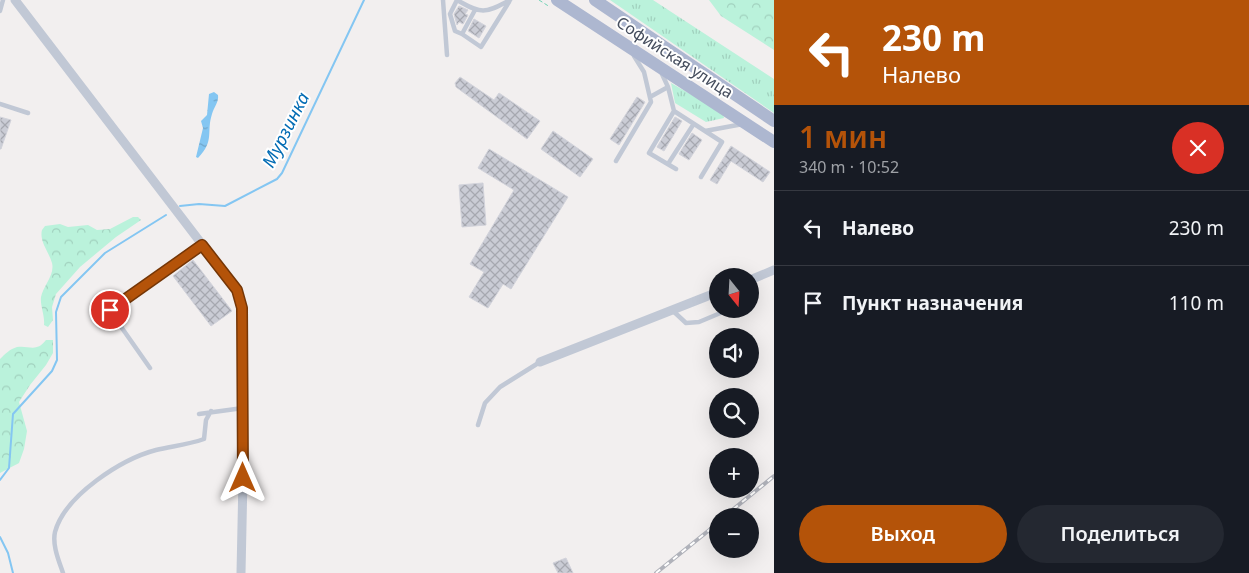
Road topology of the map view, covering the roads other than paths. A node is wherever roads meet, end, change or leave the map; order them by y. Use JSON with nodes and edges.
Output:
{"nodes":[{"id":1,"x":3,"y":0,"type":"edge"},
{"id":2,"x":15,"y":0,"type":"edge"},
{"id":3,"x":443,"y":0,"type":"edge"},
{"id":4,"x":510,"y":0,"type":"edge"},
{"id":5,"x":557,"y":0,"type":"edge"},
{"id":6,"x":596,"y":0,"type":"edge"},
{"id":7,"x":475,"y":10,"type":"junction"},
{"id":8,"x":0,"y":11,"type":"edge"},
{"id":9,"x":462,"y":34,"type":"junction"},
{"id":10,"x":628,"y":46,"type":"junction"},
{"id":11,"x":447,"y":55,"type":"dead end"},
{"id":12,"x":658,"y":66,"type":"junction"},
{"id":13,"x":668,"y":87,"type":"junction"},
{"id":14,"x":650,"y":97,"type":"junction"},
{"id":15,"x":0,"y":104,"type":"edge"},
{"id":16,"x":674,"y":111,"type":"junction"},
{"id":17,"x":28,"y":113,"type":"dead end"},
{"id":18,"x":774,"y":121,"type":"edge"},
{"id":19,"x":746,"y":123,"type":"junction"},
{"id":20,"x":693,"y":124,"type":"junction"},
{"id":21,"x":705,"y":131,"type":"junction"},
{"id":22,"x":774,"y":142,"type":"edge"},
{"id":23,"x":616,"y":161,"type":"dead end"},
{"id":24,"x":668,"y":164,"type":"junction"},
{"id":25,"x":676,"y":169,"type":"dead end"},
{"id":26,"x":701,"y":177,"type":"dead end"},
{"id":27,"x":202,"y":245,"type":"junction"},
{"id":28,"x":774,"y":270,"type":"edge"},
{"id":29,"x":759,"y":276,"type":"edge"},
{"id":30,"x":709,"y":296,"type":"edge"},
{"id":31,"x":672,"y":310,"type":"junction"},
{"id":32,"x":709,"y":318,"type":"edge"},
{"id":33,"x":540,"y":362,"type":"joint"},
{"id":34,"x":150,"y":368,"type":"dead end"},
{"id":35,"x":242,"y":408,"type":"junction"},
{"id":36,"x":211,"y":411,"type":"junction"},
{"id":37,"x":199,"y":414,"type":"dead end"},
{"id":38,"x":478,"y":425,"type":"dead end"},
{"id":39,"x":63,"y":573,"type":"edge"},
{"id":40,"x":241,"y":573,"type":"edge"}],
"edges":[{"from":1,"to":8,"type":"lane"},
{"from":2,"to":27,"type":"street"},
{"from":3,"to":11,"type":"lane"},
{"from":4,"to":7,"type":"lane"},
{"from":4,"to":9,"type":"lane"},
{"from":5,"to":10,"type":"main road","name":"Софийская улица"},
{"from":6,"to":18,"type":"main road","name":"Софийская улица"},
{"from":7,"to":9,"type":"lane"},
{"from":7,"to":9,"type":"lane"},
{"from":10,"to":12,"type":"main road","name":"Софийская улица"},
{"from":10,"to":14,"type":"lane"},
{"from":12,"to":13,"type":"lane"},
{"from":12,"to":19,"type":"main road","name":"Софийская улица"},
{"from":13,"to":14,"type":"lane"},
{"from":13,"to":16,"type":"lane"},
{"from":14,"to":23,"type":"lane"},
{"from":15,"to":17,"type":"lane"},
{"from":16,"to":20,"type":"lane"},
{"from":16,"to":24,"type":"lane"},
{"from":19,"to":21,"type":"lane"},
{"from":19,"to":22,"type":"main road","name":"Софийская улица"},
{"from":20,"to":21,"type":"lane"},
{"from":20,"to":24,"type":"lane"},
{"from":21,"to":26,"type":"lane"},
{"from":24,"to":25,"type":"lane"},
{"from":27,"to":34,"type":"lane"},
{"from":27,"to":35,"type":"street"},
{"from":28,"to":29,"type":"street"},
{"from":30,"to":31,"type":"street"},
{"from":31,"to":32,"type":"lane"},
{"from":31,"to":33,"type":"street"},
{"from":33,"to":38,"type":"lane"},
{"from":35,"to":36,"type":"lane"},
{"from":35,"to":40,"type":"street"},
{"from":36,"to":37,"type":"lane"},
{"from":36,"to":39,"type":"lane"}]}
